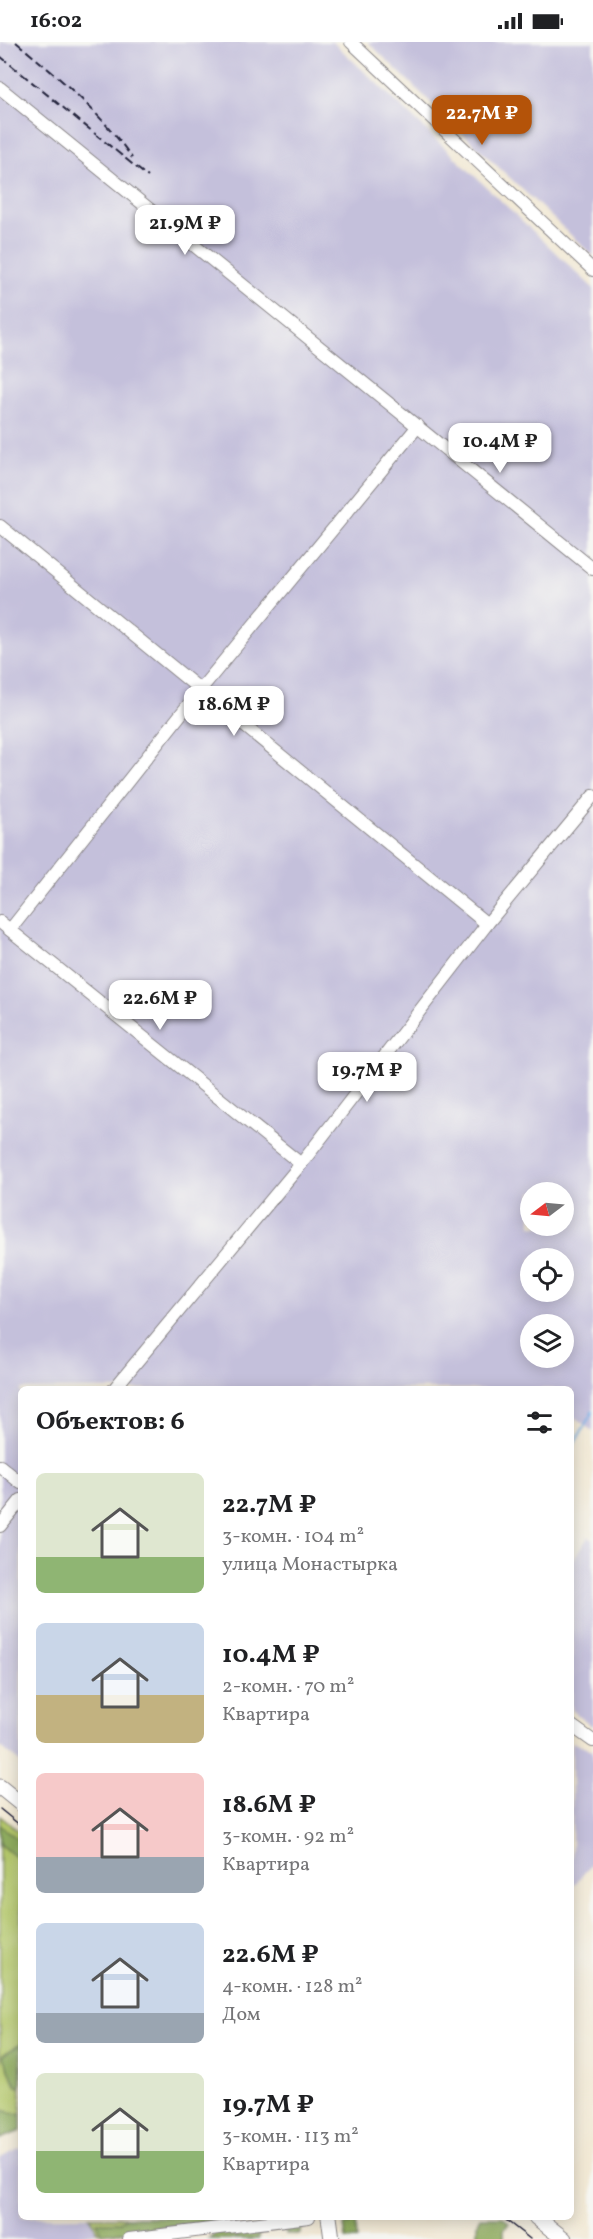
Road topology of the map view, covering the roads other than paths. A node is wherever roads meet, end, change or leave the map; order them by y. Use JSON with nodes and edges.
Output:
{"nodes":[{"id":1,"x":351,"y":42,"type":"edge"},
{"id":2,"x":0,"y":88,"type":"edge"},
{"id":3,"x":593,"y":270,"type":"edge"},
{"id":4,"x":418,"y":426,"type":"junction"},
{"id":5,"x":0,"y":526,"type":"edge"},
{"id":6,"x":593,"y":569,"type":"edge"},
{"id":7,"x":200,"y":690,"type":"junction"},
{"id":8,"x":593,"y":796,"type":"edge"},
{"id":9,"x":487,"y":924,"type":"junction"},
{"id":10,"x":5,"y":926,"type":"edge"},
{"id":11,"x":301,"y":1164,"type":"junction"},
{"id":12,"x":116,"y":1386,"type":"edge"},
{"id":13,"x":0,"y":1466,"type":"edge"},
{"id":14,"x":18,"y":1481,"type":"edge"},
{"id":15,"x":18,"y":1504,"type":"edge"},
{"id":16,"x":0,"y":1526,"type":"edge"},
{"id":17,"x":574,"y":1727,"type":"edge"},
{"id":18,"x":593,"y":1741,"type":"edge"},
{"id":19,"x":0,"y":1787,"type":"edge"},
{"id":20,"x":18,"y":1802,"type":"edge"},
{"id":21,"x":284,"y":2220,"type":"edge"},
{"id":22,"x":329,"y":2220,"type":"edge"},
{"id":23,"x":540,"y":2220,"type":"edge"},
{"id":24,"x":129,"y":2239,"type":"edge"},
{"id":25,"x":332,"y":2239,"type":"edge"},
{"id":26,"x":564,"y":2239,"type":"edge"}],
"edges":[{"from":1,"to":3,"type":"street"},
{"from":2,"to":4,"type":"street"},
{"from":4,"to":6,"type":"street"},
{"from":4,"to":7,"type":"street"},
{"from":5,"to":7,"type":"street"},
{"from":7,"to":9,"type":"street"},
{"from":7,"to":10,"type":"street"},
{"from":8,"to":9,"type":"street"},
{"from":9,"to":11,"type":"street"},
{"from":10,"to":11,"type":"street"},
{"from":11,"to":12,"type":"street"},
{"from":13,"to":14,"type":"street"},
{"from":15,"to":16,"type":"street"},
{"from":17,"to":18,"type":"street"},
{"from":19,"to":20,"type":"main road"},
{"from":21,"to":24,"type":"street"},
{"from":22,"to":25,"type":"main road"},
{"from":23,"to":26,"type":"main road"}]}
